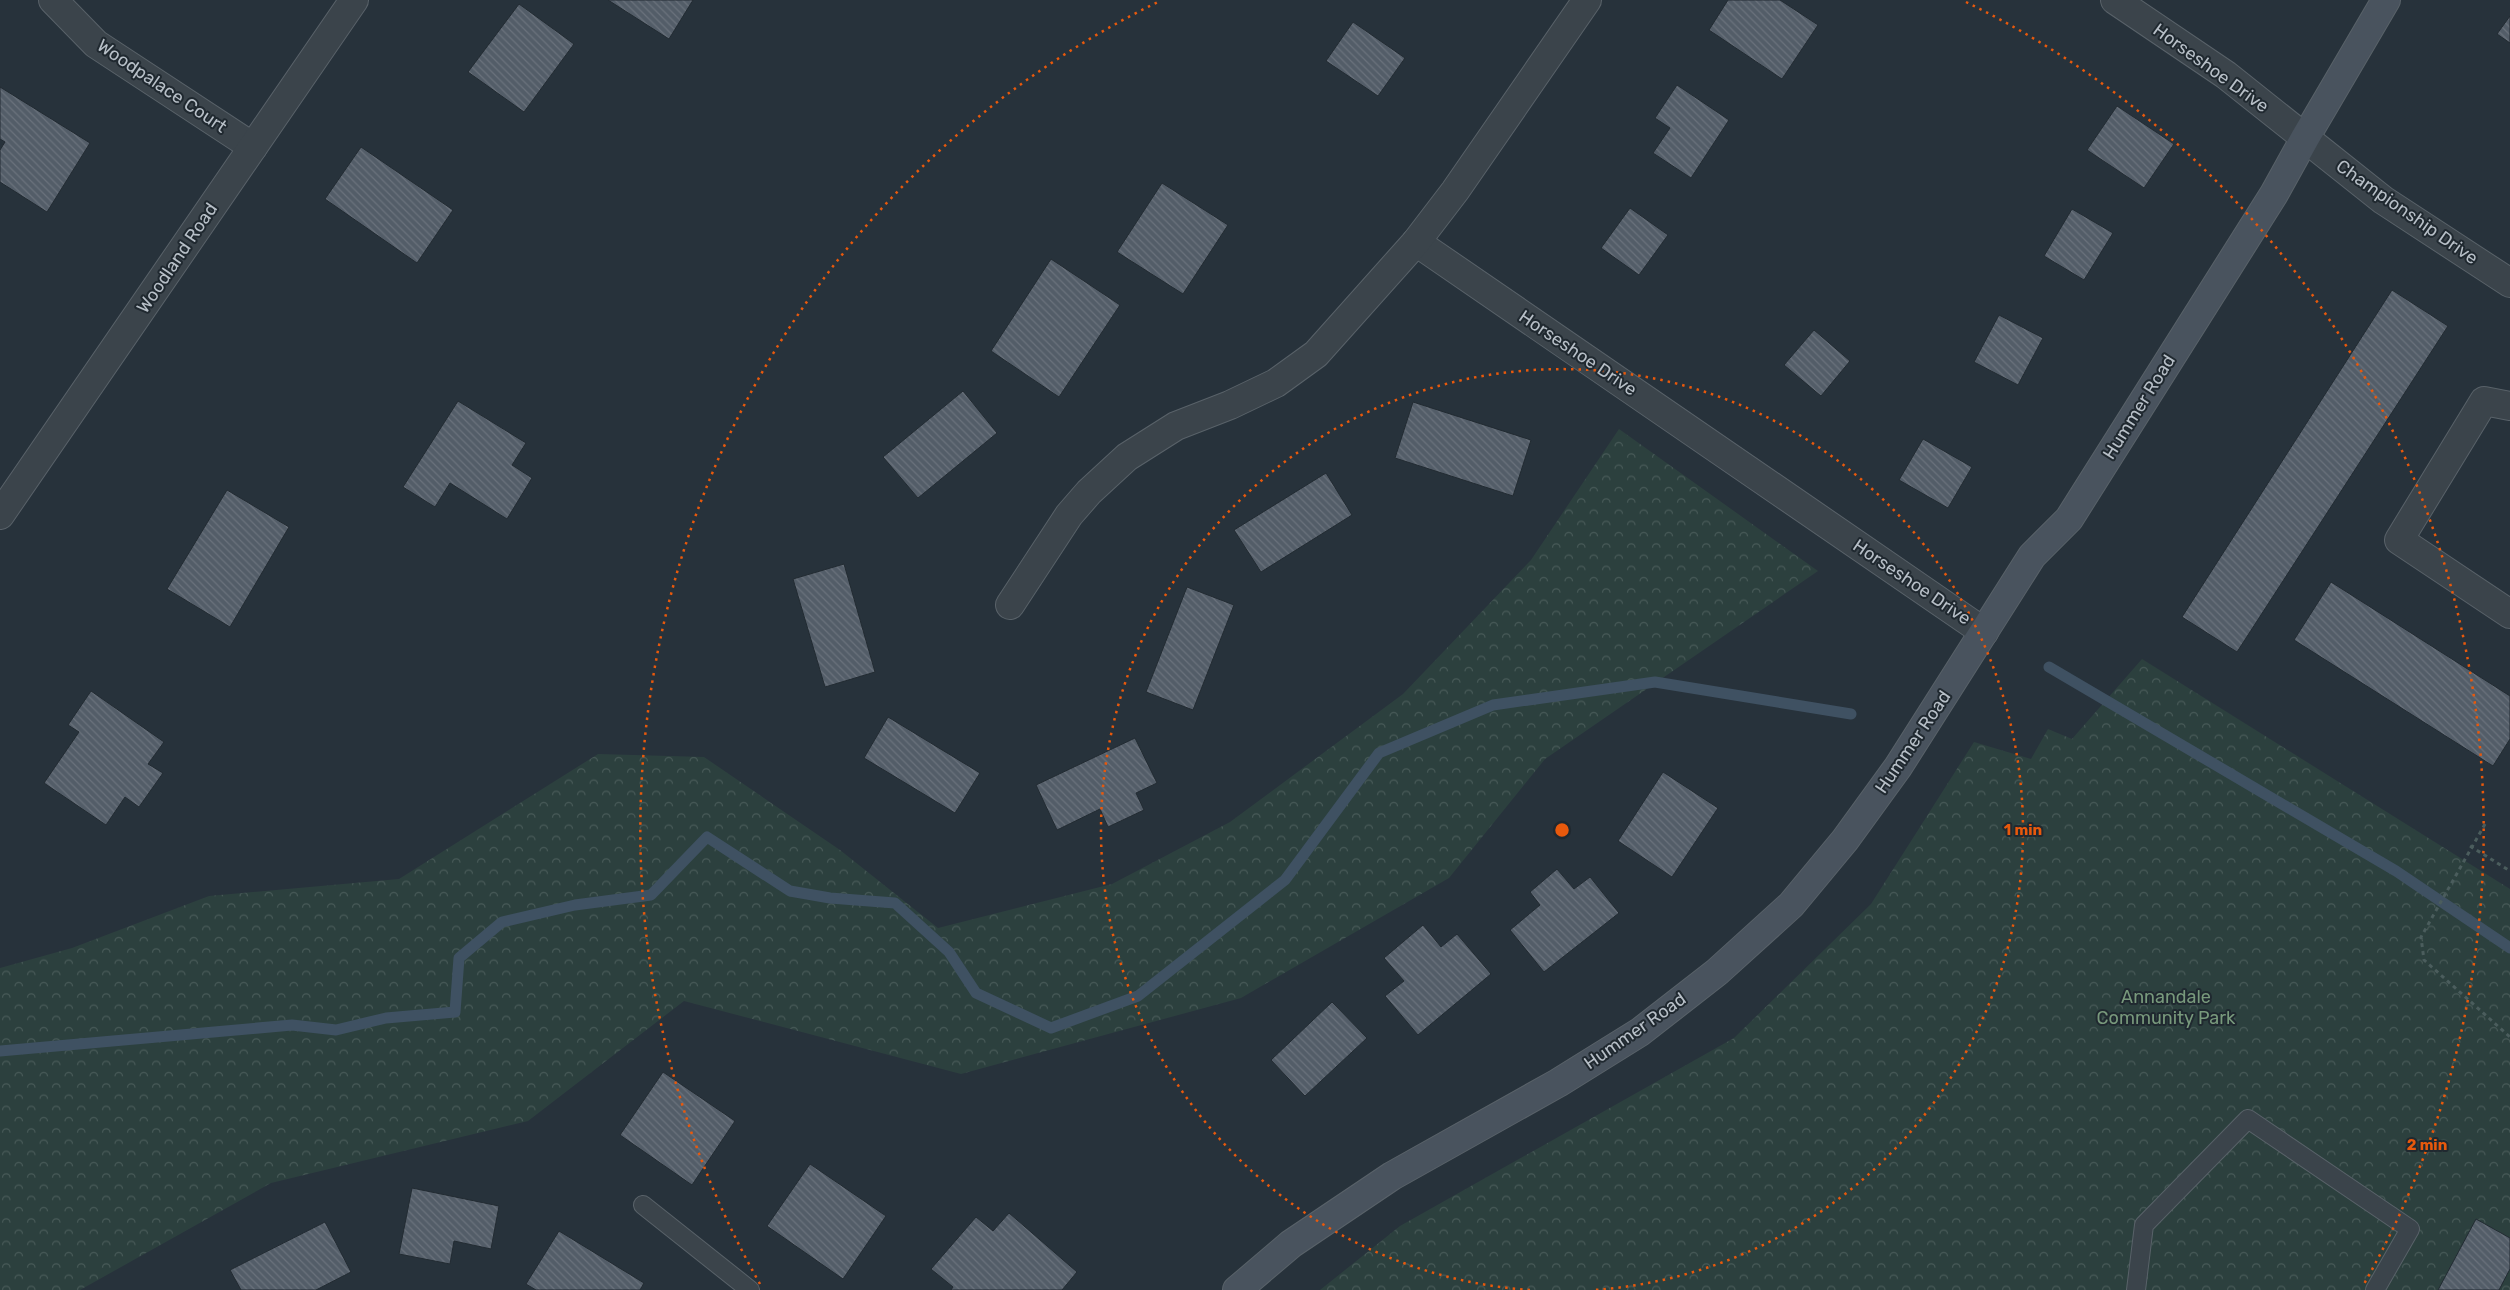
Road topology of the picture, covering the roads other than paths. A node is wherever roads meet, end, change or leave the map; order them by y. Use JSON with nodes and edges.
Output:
{"nodes":[{"id":1,"x":53,"y":0,"type":"edge"},
{"id":2,"x":354,"y":0,"type":"edge"},
{"id":3,"x":1587,"y":0,"type":"edge"},
{"id":4,"x":2115,"y":0,"type":"edge"},
{"id":5,"x":2386,"y":0,"type":"edge"},
{"id":6,"x":2304,"y":138,"type":"junction"},
{"id":7,"x":253,"y":147,"type":"junction"},
{"id":8,"x":1416,"y":242,"type":"junction"},
{"id":9,"x":2510,"y":283,"type":"edge"},
{"id":10,"x":2510,"y":406,"type":"edge"},
{"id":11,"x":0,"y":515,"type":"edge"},
{"id":12,"x":1010,"y":605,"type":"dead end"},
{"id":13,"x":2510,"y":614,"type":"edge"},
{"id":14,"x":1984,"y":632,"type":"junction"},
{"id":15,"x":643,"y":1205,"type":"dead end"},
{"id":16,"x":750,"y":1290,"type":"edge"},
{"id":17,"x":1237,"y":1290,"type":"edge"},
{"id":18,"x":2136,"y":1290,"type":"edge"},
{"id":19,"x":2375,"y":1290,"type":"edge"}],
"edges":[{"from":1,"to":7,"type":"street","name":"Woodpalace Court"},
{"from":2,"to":7,"type":"street","name":"Woodland Road"},
{"from":3,"to":8,"type":"street"},
{"from":4,"to":6,"type":"street","name":"Horseshoe Drive"},
{"from":5,"to":6,"type":"main road","name":"Hummer Road"},
{"from":6,"to":9,"type":"street","name":"Championship Drive"},
{"from":6,"to":14,"type":"main road","name":"Hummer Road"},
{"from":7,"to":11,"type":"street","name":"Woodland Road"},
{"from":8,"to":12,"type":"street"},
{"from":8,"to":14,"type":"street","name":"Horseshoe Drive"},
{"from":10,"to":13,"type":"street"},
{"from":14,"to":17,"type":"main road","name":"Hummer Road"},
{"from":15,"to":16,"type":"lane"},
{"from":18,"to":19,"type":"lane"}]}
